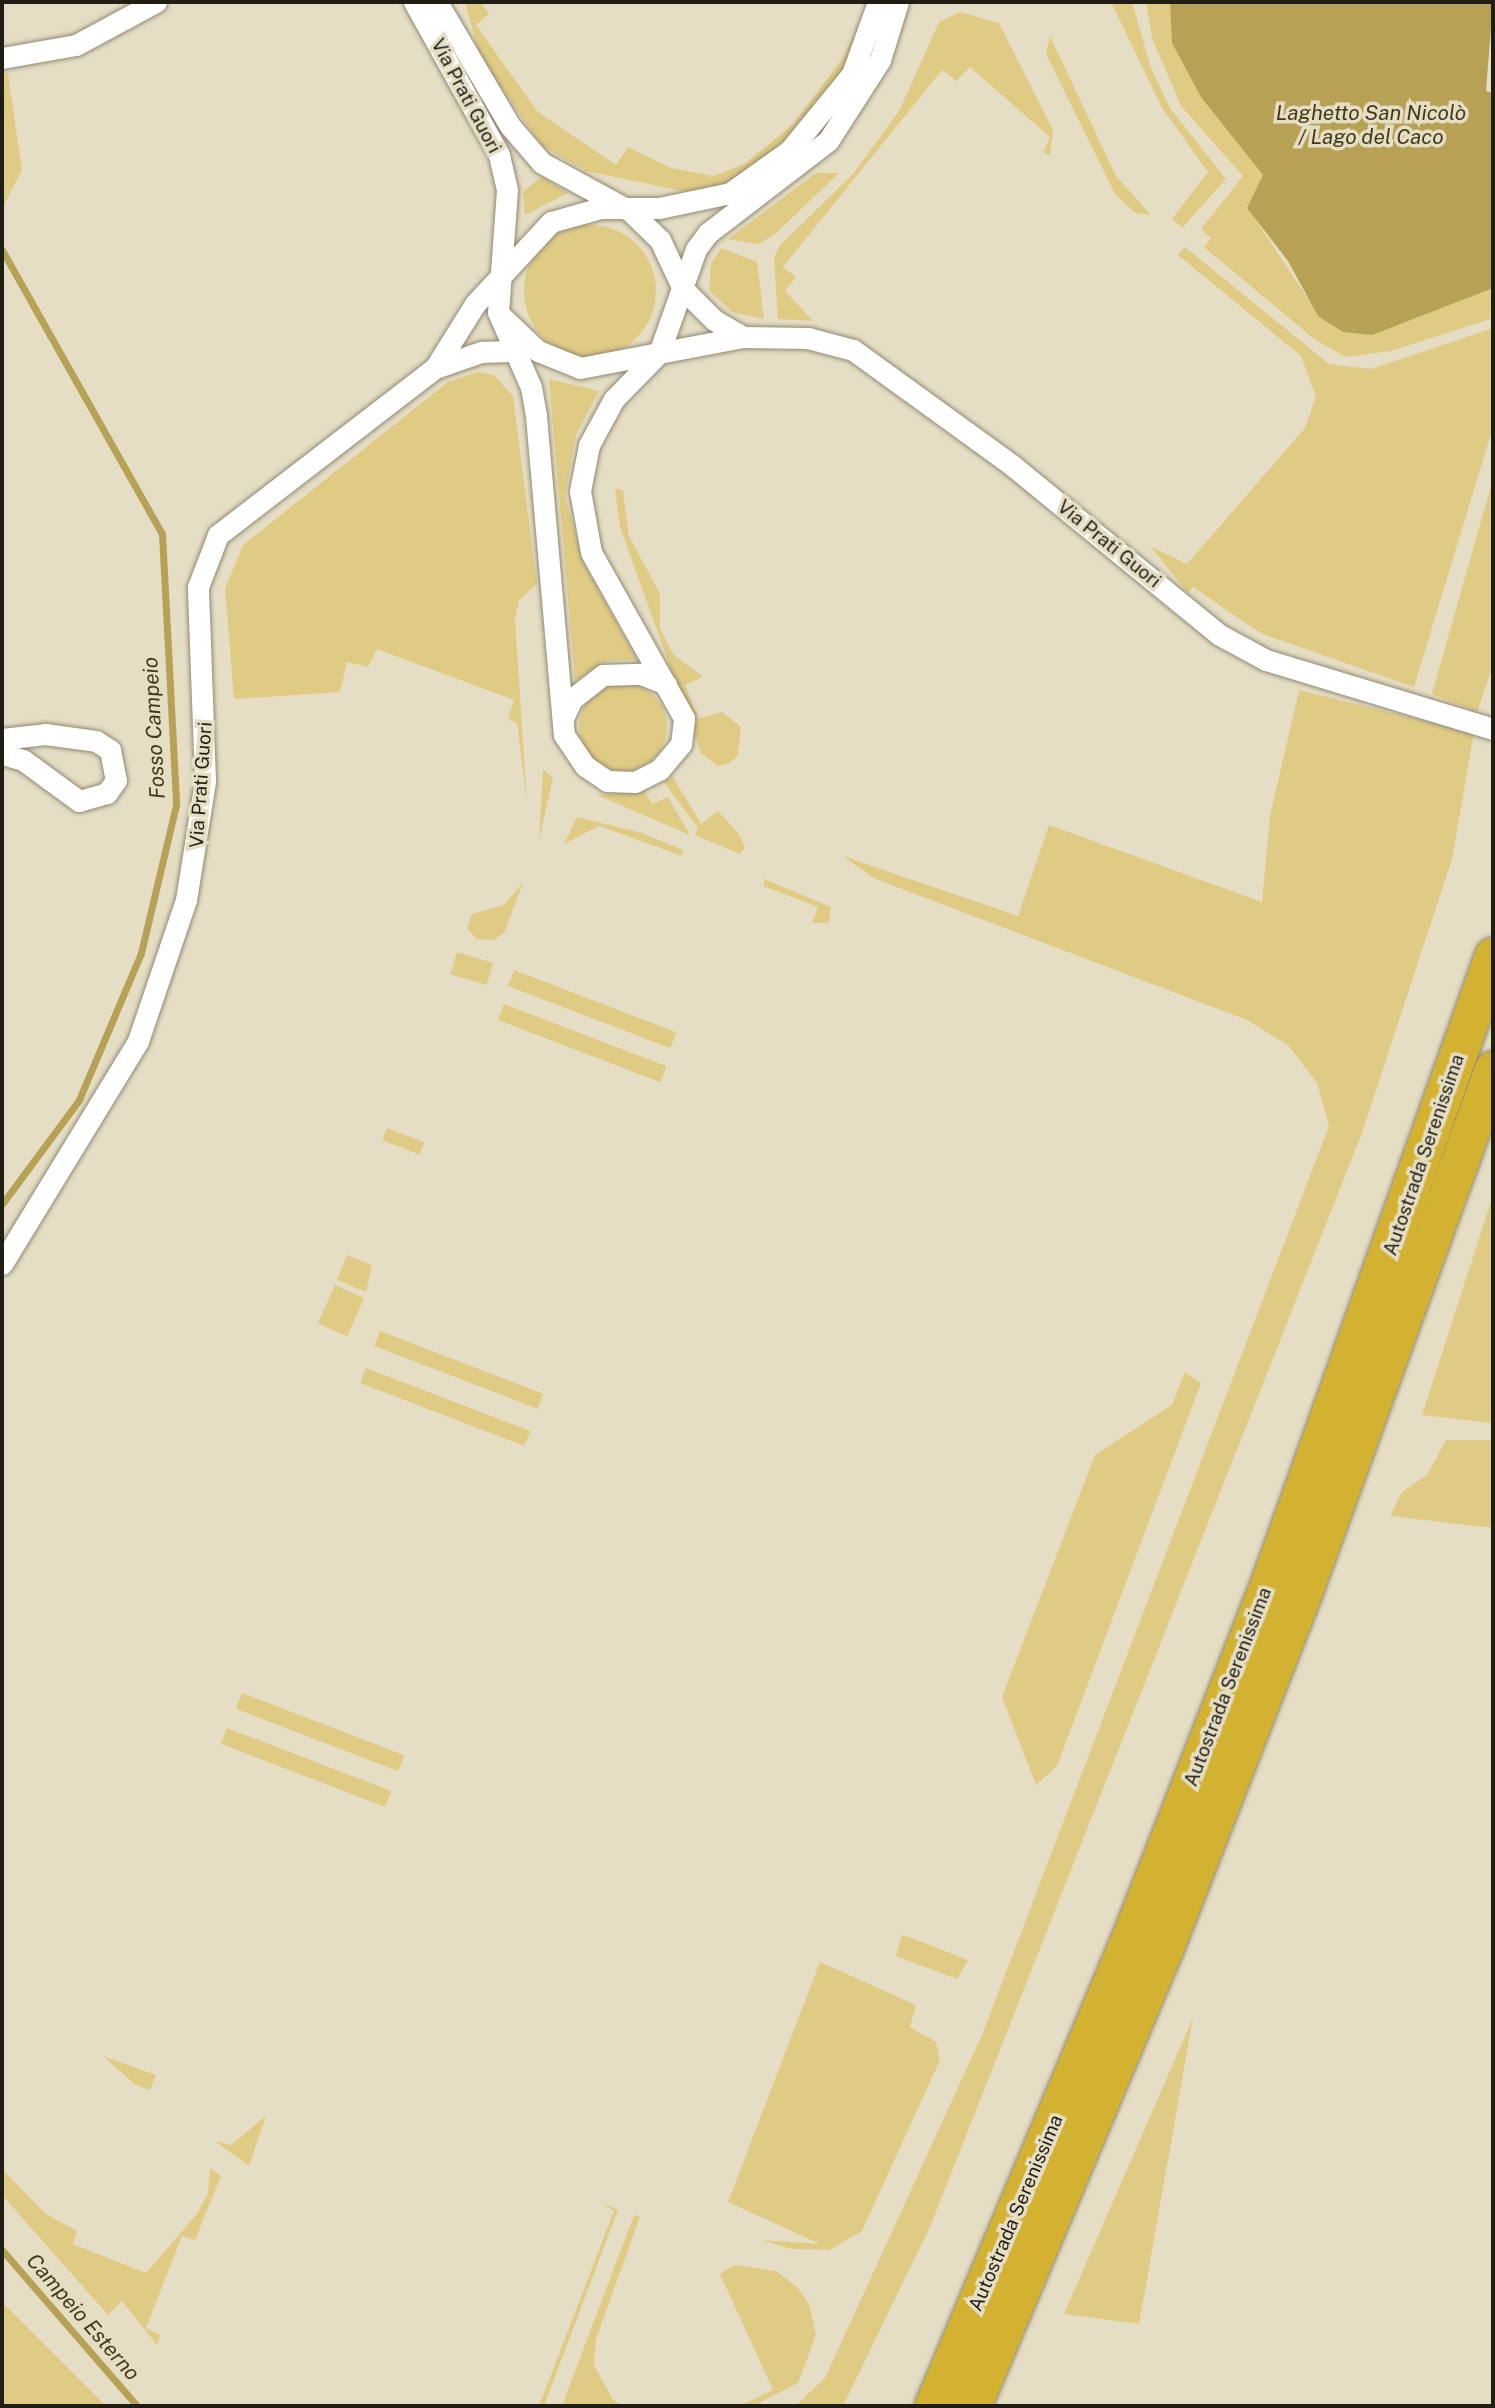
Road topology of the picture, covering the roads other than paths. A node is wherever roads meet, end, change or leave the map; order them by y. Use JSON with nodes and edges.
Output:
{"nodes":[{"id":1,"x":156,"y":2,"type":"edge"},
{"id":2,"x":414,"y":2,"type":"edge"},
{"id":3,"x":425,"y":2,"type":"edge"},
{"id":4,"x":437,"y":2,"type":"edge"},
{"id":5,"x":878,"y":2,"type":"edge"},
{"id":6,"x":898,"y":2,"type":"edge"},
{"id":7,"x":465,"y":56,"type":"junction"},
{"id":8,"x":2,"y":58,"type":"edge"},
{"id":9,"x":630,"y":211,"type":"junction"},
{"id":10,"x":497,"y":277,"type":"junction"},
{"id":11,"x":683,"y":289,"type":"junction"},
{"id":12,"x":498,"y":312,"type":"junction"},
{"id":13,"x":743,"y":337,"type":"junction"},
{"id":14,"x":511,"y":351,"type":"junction"},
{"id":15,"x":659,"y":353,"type":"junction"},
{"id":16,"x":435,"y":368,"type":"junction"},
{"id":17,"x":666,"y":684,"type":"junction"},
{"id":18,"x":564,"y":716,"type":"junction"},
{"id":19,"x":1493,"y":729,"type":"edge"},
{"id":20,"x":2,"y":739,"type":"edge"},
{"id":21,"x":2,"y":754,"type":"edge"},
{"id":22,"x":1493,"y":956,"type":"edge"},
{"id":23,"x":1493,"y":1069,"type":"edge"},
{"id":24,"x":2,"y":1264,"type":"edge"},
{"id":25,"x":933,"y":2406,"type":"edge"},
{"id":26,"x":972,"y":2406,"type":"edge"}],
"edges":[{"from":1,"to":8,"type":"street"},
{"from":2,"to":10,"type":"street","name":"Via Prati Guori"},
{"from":3,"to":7,"type":"street"},
{"from":4,"to":7,"type":"street","name":"Via Prati Guori"},
{"from":5,"to":9,"type":"street"},
{"from":6,"to":11,"type":"street"},
{"from":7,"to":9,"type":"street","name":"Via Prati Guori"},
{"from":9,"to":10,"type":"street"},
{"from":9,"to":11,"type":"street"},
{"from":10,"to":12,"type":"street","name":"Via Prati Guori"},
{"from":10,"to":16,"type":"street","name":"Via Prati Guori"},
{"from":11,"to":13,"type":"street"},
{"from":11,"to":15,"type":"street"},
{"from":12,"to":14,"type":"street","name":"Via Prati Guori"},
{"from":12,"to":15,"type":"street"},
{"from":13,"to":15,"type":"street","name":"Via Prati Guori"},
{"from":13,"to":19,"type":"street","name":"Via Prati Guori"},
{"from":14,"to":16,"type":"street","name":"Via Prati Guori"},
{"from":14,"to":18,"type":"street","name":"Via Prati Guori"},
{"from":15,"to":17,"type":"street","name":"Via Prati Guori"},
{"from":16,"to":24,"type":"street","name":"Via Prati Guori"},
{"from":17,"to":18,"type":"street"},
{"from":17,"to":18,"type":"street","name":"Via Prati Guori"},
{"from":20,"to":21,"type":"street"},
{"from":22,"to":25,"type":"highway","name":"Autostrada Serenissima"},
{"from":23,"to":26,"type":"highway","name":"Autostrada Serenissima"}]}
